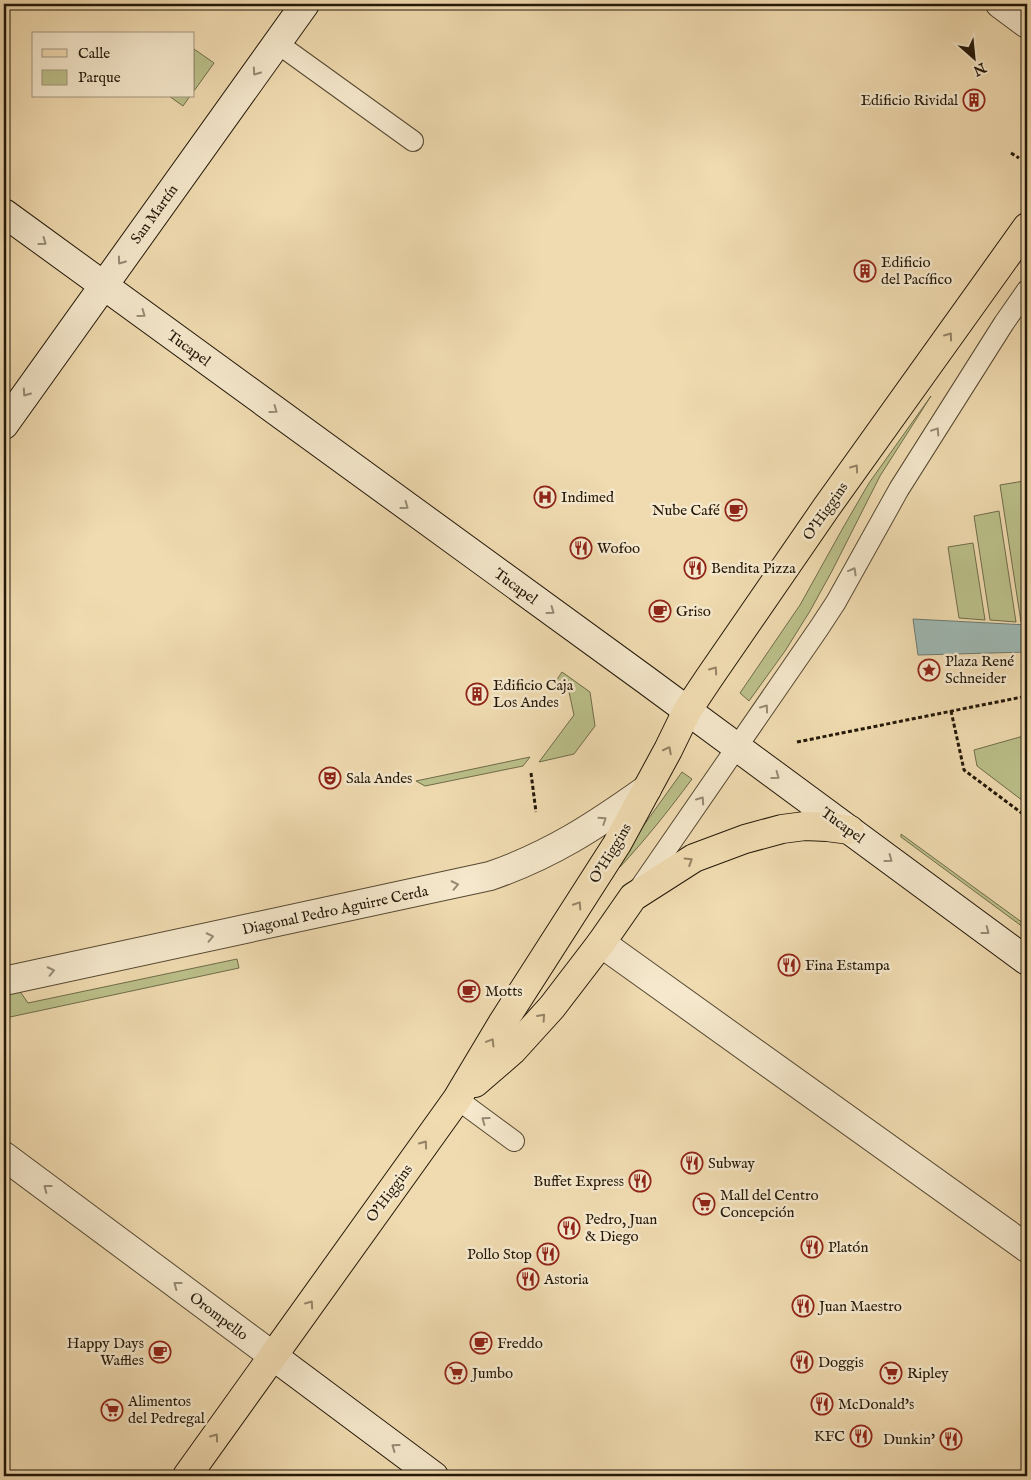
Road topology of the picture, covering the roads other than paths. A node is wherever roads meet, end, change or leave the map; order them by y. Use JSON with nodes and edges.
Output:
{"nodes":[{"id":1,"x":305,"y":4,"type":"edge"},
{"id":2,"x":1000,"y":4,"type":"edge"},
{"id":3,"x":1027,"y":24,"type":"edge"},
{"id":4,"x":277,"y":43,"type":"junction"},
{"id":5,"x":412,"y":141,"type":"dead end"},
{"id":6,"x":4,"y":213,"type":"edge"},
{"id":7,"x":1027,"y":227,"type":"edge"},
{"id":8,"x":103,"y":286,"type":"junction"},
{"id":9,"x":1027,"y":290,"type":"edge"},
{"id":10,"x":4,"y":425,"type":"edge"},
{"id":11,"x":688,"y":711,"type":"junction"},
{"id":12,"x":737,"y":747,"type":"junction"},
{"id":13,"x":647,"y":789,"type":"junction"},
{"id":14,"x":850,"y":830,"type":"junction"},
{"id":15,"x":633,"y":897,"type":"junction"},
{"id":16,"x":601,"y":943,"type":"junction"},
{"id":17,"x":1027,"y":961,"type":"edge"},
{"id":18,"x":4,"y":981,"type":"edge"},
{"id":19,"x":456,"y":1099,"type":"junction"},
{"id":20,"x":514,"y":1141,"type":"dead end"},
{"id":21,"x":4,"y":1156,"type":"edge"},
{"id":22,"x":1027,"y":1248,"type":"edge"},
{"id":23,"x":272,"y":1356,"type":"junction"},
{"id":24,"x":187,"y":1476,"type":"edge"},
{"id":25,"x":434,"y":1476,"type":"edge"}],
"edges":[{"from":1,"to":4,"type":"main road","name":"San Martín"},
{"from":2,"to":3,"type":"main road"},
{"from":4,"to":5,"type":"lane"},
{"from":4,"to":8,"type":"main road","name":"San Martín","one_way":true},
{"from":6,"to":8,"type":"main road","name":"Tucapel","one_way":true},
{"from":11,"to":7,"type":"main road","name":"O'Higgins","one_way":true},
{"from":8,"to":10,"type":"main road","name":"San Martín","one_way":true},
{"from":8,"to":11,"type":"main road","name":"Tucapel","one_way":true},
{"from":12,"to":9,"type":"lane","one_way":true},
{"from":11,"to":12,"type":"main road","name":"Tucapel"},
{"from":13,"to":11,"type":"main road","name":"O'Higgins","one_way":true},
{"from":12,"to":14,"type":"main road","name":"Tucapel","one_way":true},
{"from":15,"to":12,"type":"lane","one_way":true},
{"from":18,"to":13,"type":"main road","name":"Diagonal Pedro Aguirre Cerda","one_way":true},
{"from":19,"to":13,"type":"main road","name":"O'Higgins","one_way":true},
{"from":15,"to":14,"type":"main road","one_way":true},
{"from":14,"to":17,"type":"main road","name":"Tucapel","one_way":true},
{"from":15,"to":16,"type":"main road"},
{"from":19,"to":16,"type":"main road","one_way":true},
{"from":16,"to":22,"type":"main road"},
{"from":20,"to":19,"type":"lane","one_way":true},
{"from":23,"to":19,"type":"main road","name":"O'Higgins","one_way":true},
{"from":23,"to":21,"type":"main road","name":"Orompello","one_way":true},
{"from":24,"to":23,"type":"main road","name":"O'Higgins","one_way":true},
{"from":25,"to":23,"type":"main road","name":"Orompello","one_way":true}]}
